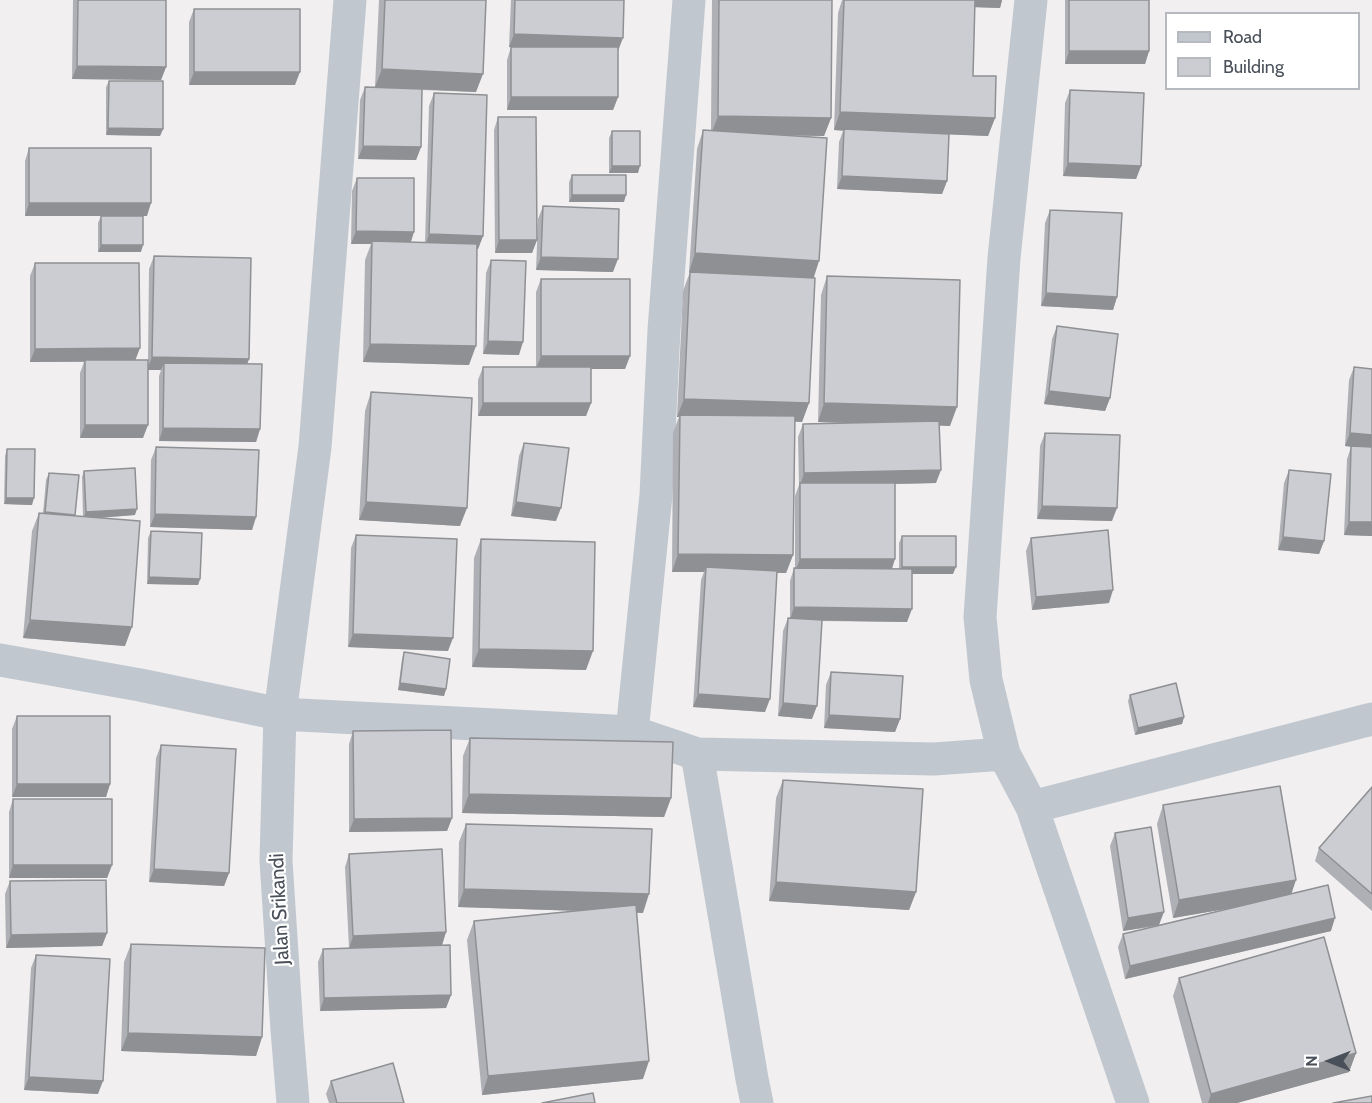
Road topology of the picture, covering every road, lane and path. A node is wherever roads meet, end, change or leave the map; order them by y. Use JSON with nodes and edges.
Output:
{"nodes":[{"id":1,"x":350,"y":0,"type":"edge"},
{"id":2,"x":689,"y":0,"type":"edge"},
{"id":3,"x":1030,"y":0,"type":"edge"},
{"id":4,"x":0,"y":660,"type":"edge"},
{"id":5,"x":280,"y":714,"type":"junction"},
{"id":6,"x":1372,"y":719,"type":"edge"},
{"id":7,"x":632,"y":732,"type":"junction"},
{"id":8,"x":697,"y":754,"type":"junction"},
{"id":9,"x":1004,"y":754,"type":"junction"},
{"id":10,"x":1032,"y":807,"type":"junction"},
{"id":11,"x":293,"y":1103,"type":"edge"},
{"id":12,"x":757,"y":1103,"type":"edge"},
{"id":13,"x":1133,"y":1103,"type":"edge"}],
"edges":[{"from":1,"to":5,"type":"street","name":"Jalan Srikandi"},
{"from":2,"to":7,"type":"street"},
{"from":3,"to":9,"type":"street"},
{"from":4,"to":5,"type":"street"},
{"from":5,"to":7,"type":"street"},
{"from":5,"to":11,"type":"street","name":"Jalan Srikandi"},
{"from":6,"to":10,"type":"street"},
{"from":7,"to":8,"type":"street"},
{"from":8,"to":9,"type":"street"},
{"from":8,"to":12,"type":"street"},
{"from":9,"to":10,"type":"street"},
{"from":10,"to":13,"type":"street"}]}
